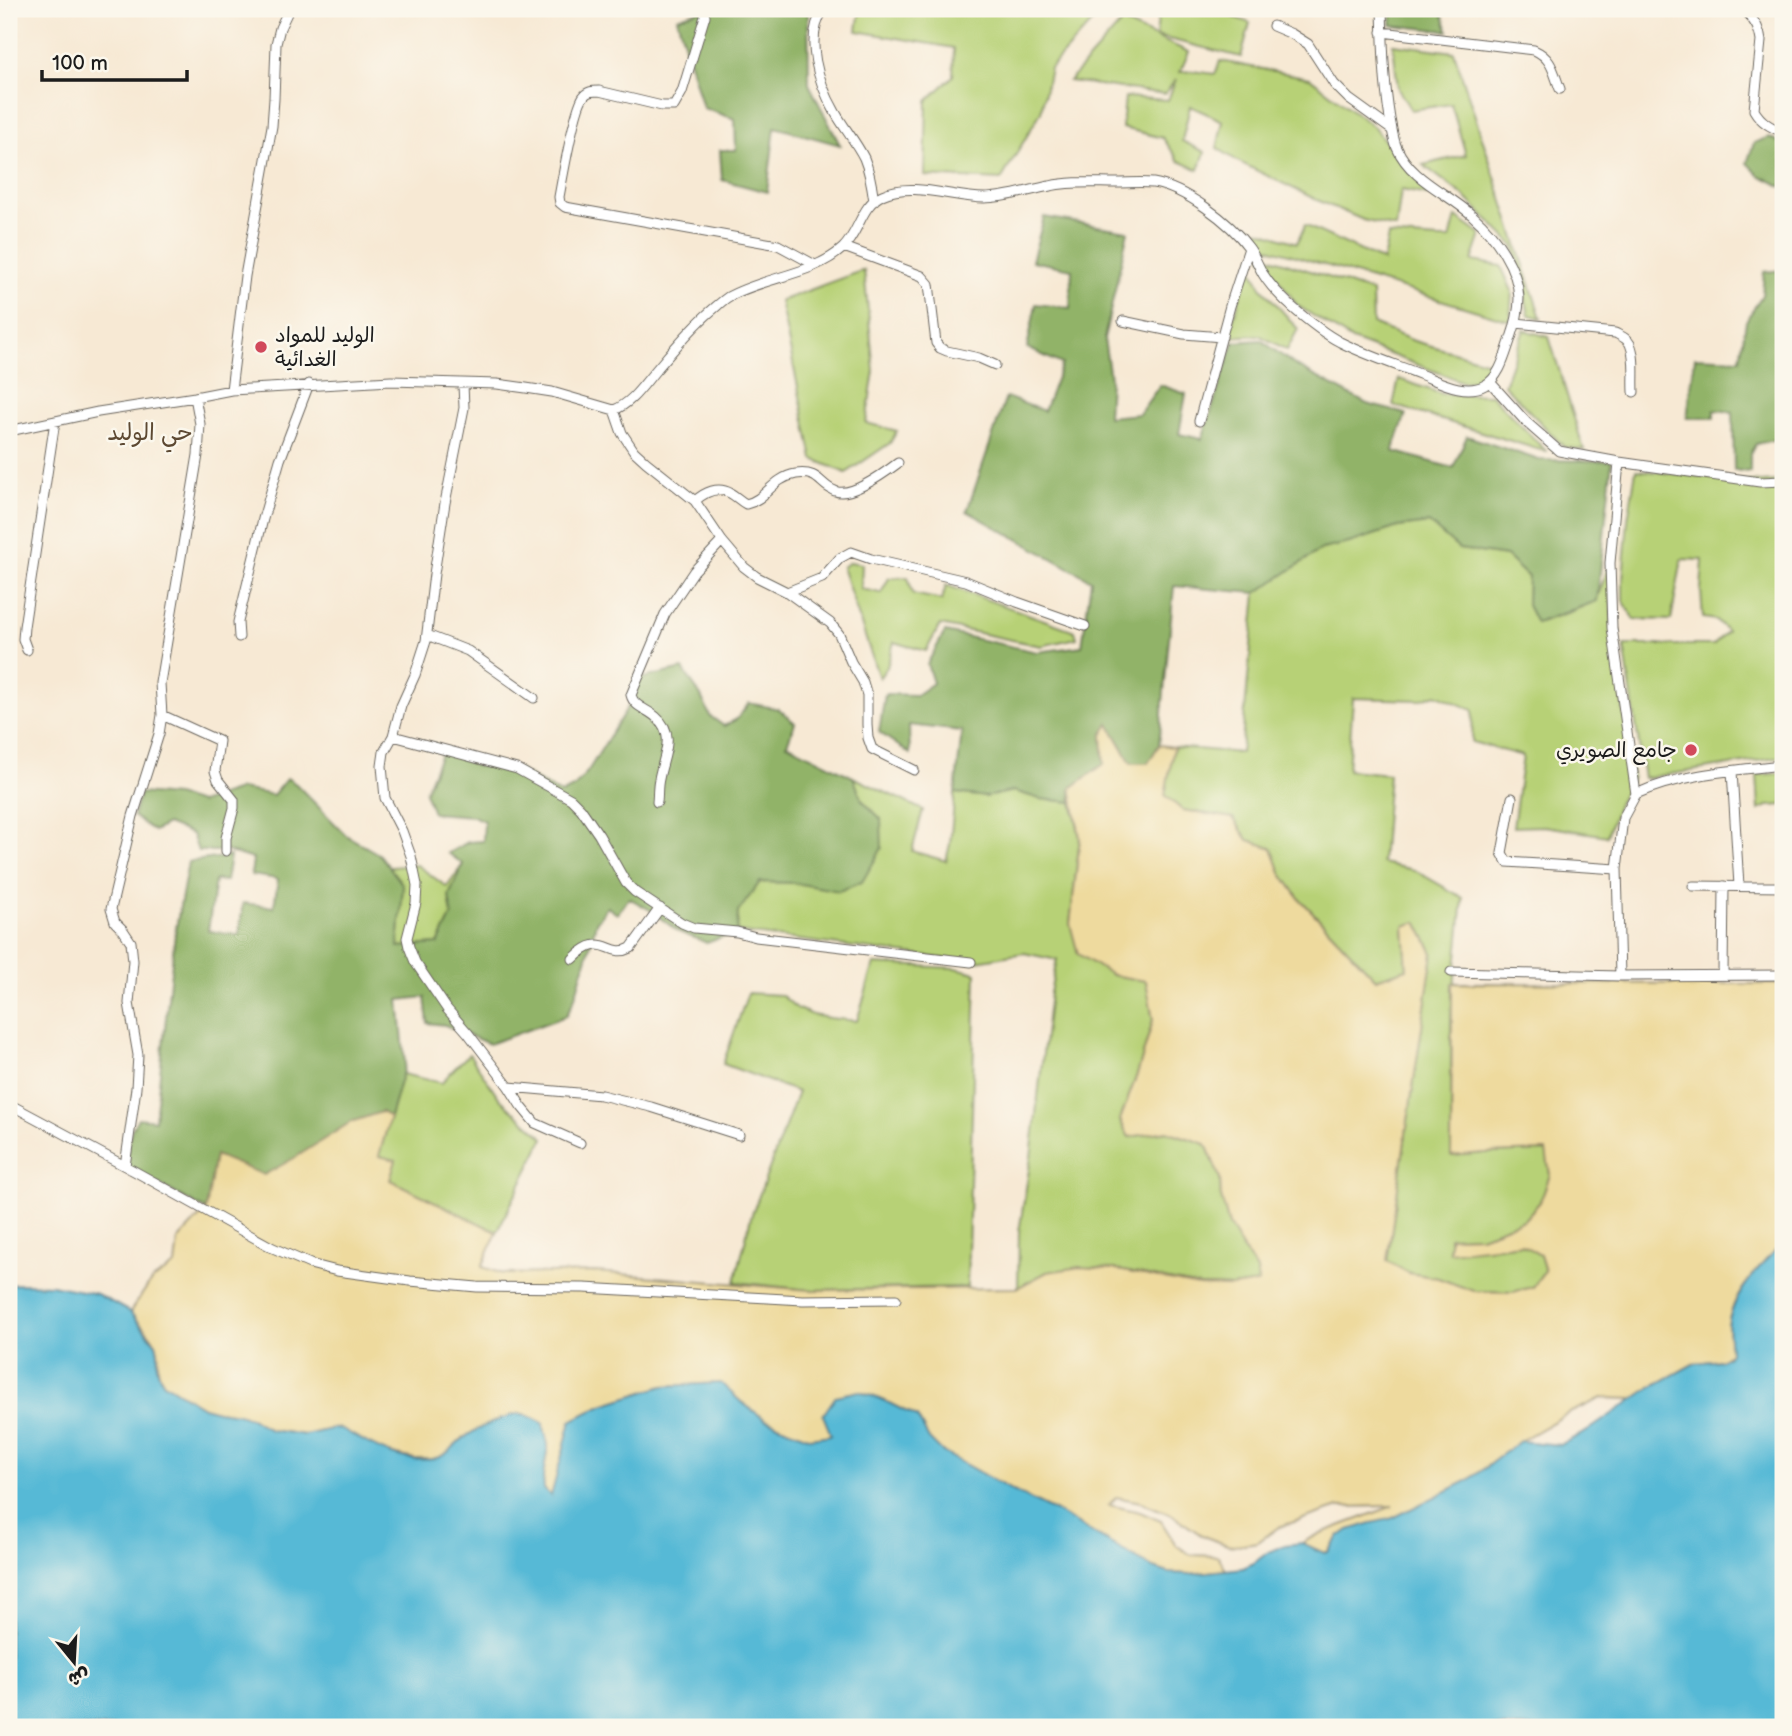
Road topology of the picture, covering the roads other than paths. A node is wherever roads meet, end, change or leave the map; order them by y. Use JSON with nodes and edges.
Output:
{"nodes":[{"id":1,"x":289,"y":9,"type":"edge"},
{"id":2,"x":824,"y":9,"type":"edge"},
{"id":3,"x":1382,"y":9,"type":"edge"},
{"id":4,"x":1745,"y":9,"type":"edge"},
{"id":5,"x":705,"y":16,"type":"dead end"},
{"id":6,"x":1273,"y":26,"type":"dead end"},
{"id":7,"x":1382,"y":32,"type":"junction"},
{"id":8,"x":1560,"y":89,"type":"dead end"},
{"id":9,"x":1392,"y":130,"type":"junction"},
{"id":10,"x":1783,"y":132,"type":"edge"},
{"id":11,"x":874,"y":201,"type":"junction"},
{"id":12,"x":844,"y":247,"type":"junction"},
{"id":13,"x":1249,"y":248,"type":"junction"},
{"id":14,"x":815,"y":265,"type":"junction"},
{"id":15,"x":1123,"y":321,"type":"dead end"},
{"id":16,"x":1516,"y":323,"type":"junction"},
{"id":17,"x":1222,"y":337,"type":"junction"},
{"id":18,"x":995,"y":365,"type":"dead end"},
{"id":19,"x":1490,"y":382,"type":"junction"},
{"id":20,"x":309,"y":384,"type":"junction"},
{"id":21,"x":463,"y":384,"type":"junction"},
{"id":22,"x":231,"y":390,"type":"junction"},
{"id":23,"x":1634,"y":392,"type":"dead end"},
{"id":24,"x":195,"y":397,"type":"junction"},
{"id":25,"x":614,"y":410,"type":"junction"},
{"id":26,"x":55,"y":421,"type":"junction"},
{"id":27,"x":1199,"y":421,"type":"dead end"},
{"id":28,"x":9,"y":431,"type":"edge"},
{"id":29,"x":898,"y":463,"type":"dead end"},
{"id":30,"x":1619,"y":463,"type":"junction"},
{"id":31,"x":1783,"y":481,"type":"edge"},
{"id":32,"x":695,"y":500,"type":"junction"},
{"id":33,"x":722,"y":541,"type":"junction"},
{"id":34,"x":787,"y":592,"type":"junction"},
{"id":35,"x":1085,"y":625,"type":"dead end"},
{"id":36,"x":427,"y":635,"type":"junction"},
{"id":37,"x":239,"y":637,"type":"dead end"},
{"id":38,"x":27,"y":650,"type":"dead end"},
{"id":39,"x":534,"y":698,"type":"dead end"},
{"id":40,"x":162,"y":715,"type":"junction"},
{"id":41,"x":393,"y":736,"type":"junction"},
{"id":42,"x":1783,"y":765,"type":"edge"},
{"id":43,"x":914,"y":770,"type":"dead end"},
{"id":44,"x":1732,"y":771,"type":"junction"},
{"id":45,"x":1636,"y":794,"type":"junction"},
{"id":46,"x":1511,"y":799,"type":"dead end"},
{"id":47,"x":657,"y":802,"type":"dead end"},
{"id":48,"x":226,"y":851,"type":"dead end"},
{"id":49,"x":1617,"y":869,"type":"junction"},
{"id":50,"x":1693,"y":886,"type":"dead end"},
{"id":51,"x":1724,"y":886,"type":"junction"},
{"id":52,"x":1739,"y":886,"type":"junction"},
{"id":53,"x":1783,"y":887,"type":"edge"},
{"id":54,"x":660,"y":908,"type":"junction"},
{"id":55,"x":573,"y":959,"type":"dead end"},
{"id":56,"x":971,"y":962,"type":"dead end"},
{"id":57,"x":1451,"y":972,"type":"dead end"},
{"id":58,"x":1723,"y":974,"type":"junction"},
{"id":59,"x":1783,"y":975,"type":"edge"},
{"id":60,"x":1620,"y":976,"type":"junction"},
{"id":61,"x":509,"y":1087,"type":"junction"},
{"id":62,"x":9,"y":1104,"type":"edge"},
{"id":63,"x":739,"y":1135,"type":"dead end"},
{"id":64,"x":580,"y":1143,"type":"dead end"},
{"id":65,"x":125,"y":1166,"type":"junction"},
{"id":66,"x":896,"y":1299,"type":"dead end"}],
"edges":[{"from":1,"to":22,"type":"street"},
{"from":2,"to":11,"type":"street"},
{"from":3,"to":7,"type":"street"},
{"from":4,"to":10,"type":"street"},
{"from":5,"to":14,"type":"street"},
{"from":6,"to":9,"type":"street"},
{"from":7,"to":8,"type":"street"},
{"from":7,"to":9,"type":"street"},
{"from":9,"to":16,"type":"street"},
{"from":11,"to":12,"type":"street"},
{"from":11,"to":13,"type":"street"},
{"from":12,"to":14,"type":"street"},
{"from":12,"to":18,"type":"street"},
{"from":13,"to":17,"type":"street"},
{"from":13,"to":19,"type":"street"},
{"from":14,"to":25,"type":"street"},
{"from":15,"to":17,"type":"street"},
{"from":16,"to":19,"type":"street"},
{"from":16,"to":23,"type":"street"},
{"from":17,"to":27,"type":"street"},
{"from":19,"to":30,"type":"street"},
{"from":20,"to":21,"type":"street"},
{"from":20,"to":22,"type":"street"},
{"from":20,"to":37,"type":"street"},
{"from":21,"to":25,"type":"street"},
{"from":21,"to":36,"type":"street"},
{"from":22,"to":24,"type":"street"},
{"from":24,"to":26,"type":"street"},
{"from":24,"to":40,"type":"street"},
{"from":25,"to":32,"type":"street"},
{"from":26,"to":28,"type":"street"},
{"from":26,"to":38,"type":"street"},
{"from":29,"to":32,"type":"street"},
{"from":30,"to":31,"type":"street"},
{"from":30,"to":45,"type":"street"},
{"from":32,"to":33,"type":"street"},
{"from":33,"to":34,"type":"street"},
{"from":33,"to":47,"type":"street"},
{"from":34,"to":35,"type":"street"},
{"from":34,"to":43,"type":"street"},
{"from":36,"to":39,"type":"street"},
{"from":36,"to":41,"type":"street"},
{"from":40,"to":48,"type":"street"},
{"from":40,"to":65,"type":"street"},
{"from":41,"to":54,"type":"street"},
{"from":41,"to":61,"type":"street"},
{"from":42,"to":44,"type":"street"},
{"from":44,"to":45,"type":"street"},
{"from":44,"to":52,"type":"street"},
{"from":45,"to":49,"type":"street"},
{"from":46,"to":49,"type":"street"},
{"from":49,"to":60,"type":"street"},
{"from":50,"to":51,"type":"street"},
{"from":51,"to":52,"type":"street"},
{"from":51,"to":58,"type":"street"},
{"from":52,"to":53,"type":"street"},
{"from":54,"to":55,"type":"street"},
{"from":54,"to":56,"type":"street"},
{"from":57,"to":60,"type":"street"},
{"from":58,"to":59,"type":"street"},
{"from":58,"to":60,"type":"street"},
{"from":61,"to":63,"type":"street"},
{"from":61,"to":64,"type":"street"},
{"from":62,"to":65,"type":"street"},
{"from":65,"to":66,"type":"street"}]}
